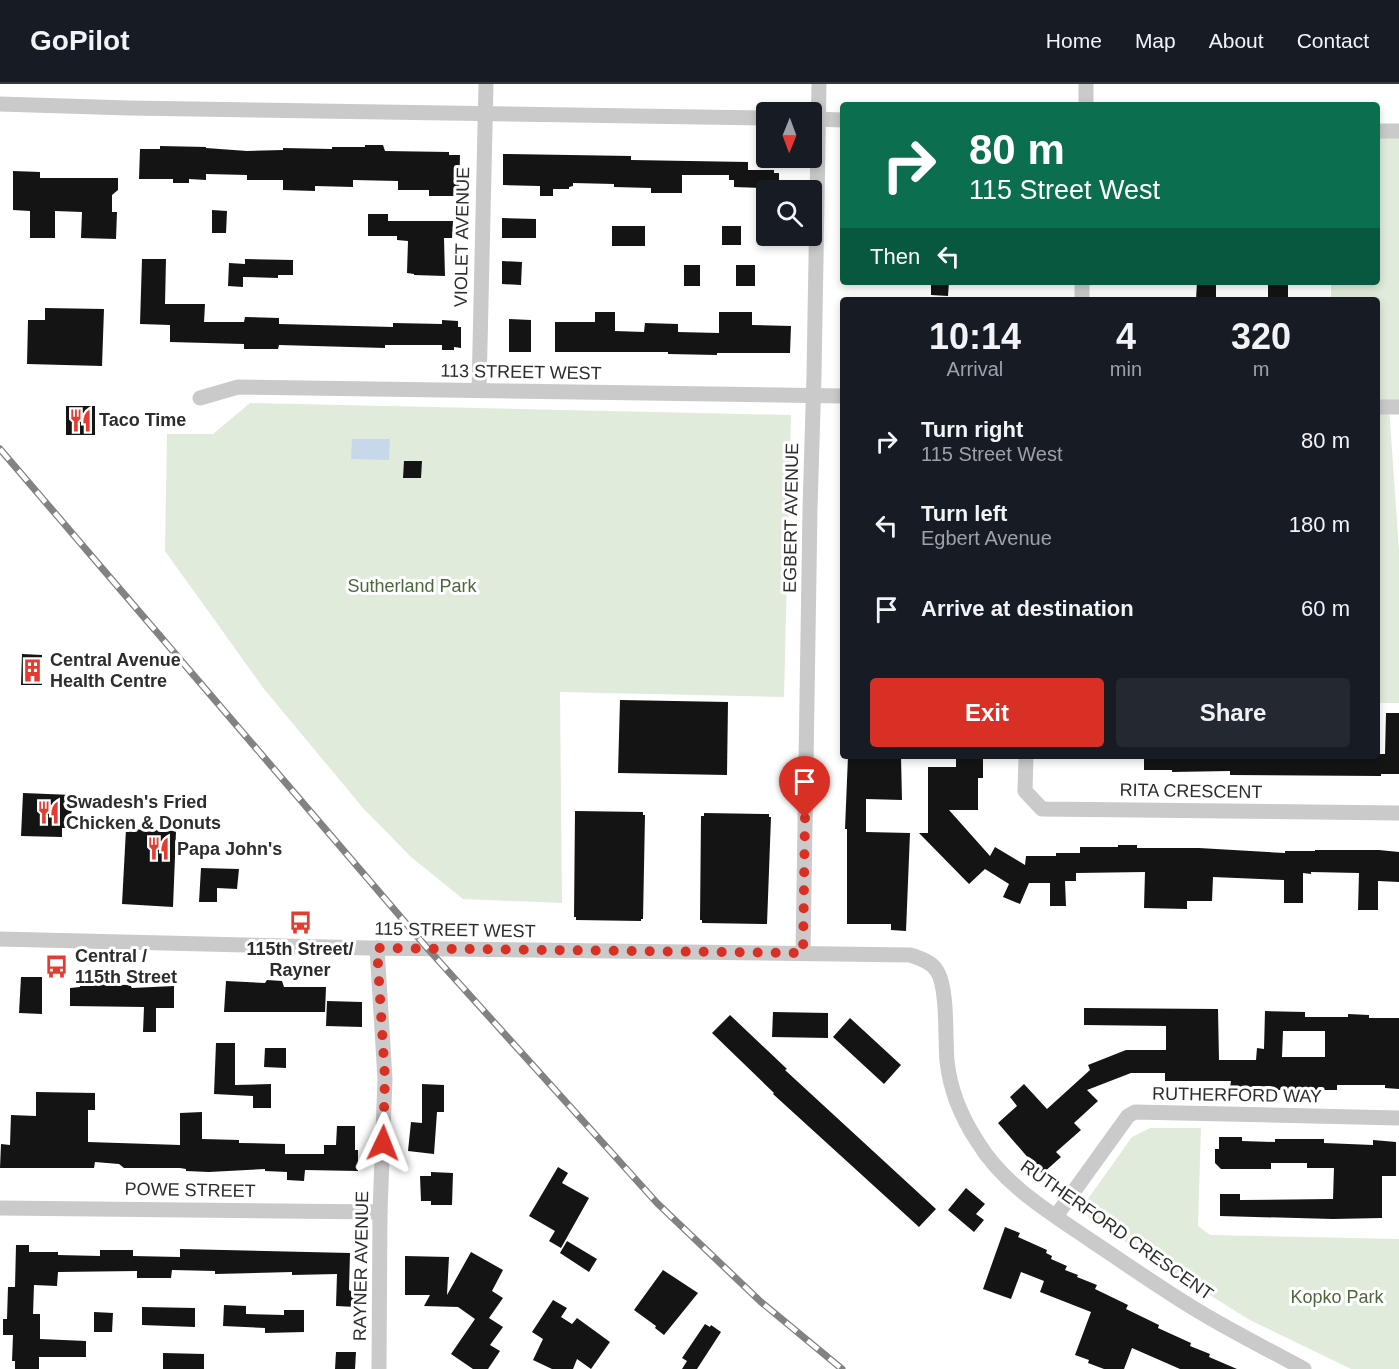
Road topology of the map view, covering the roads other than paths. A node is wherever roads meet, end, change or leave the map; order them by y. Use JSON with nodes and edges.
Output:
{"nodes":[{"id":1,"x":486,"y":84,"type":"edge"},
{"id":2,"x":819,"y":84,"type":"edge"},
{"id":3,"x":1086,"y":84,"type":"edge"},
{"id":4,"x":817,"y":102,"type":"edge"},
{"id":5,"x":1086,"y":102,"type":"edge"},
{"id":6,"x":0,"y":104,"type":"edge"},
{"id":7,"x":485,"y":115,"type":"junction"},
{"id":8,"x":756,"y":118,"type":"edge"},
{"id":9,"x":822,"y":119,"type":"edge"},
{"id":10,"x":840,"y":120,"type":"edge"},
{"id":11,"x":1380,"y":131,"type":"edge"},
{"id":12,"x":1399,"y":131,"type":"edge"},
{"id":13,"x":815,"y":168,"type":"edge"},
{"id":14,"x":479,"y":390,"type":"junction"},
{"id":15,"x":814,"y":396,"type":"junction"},
{"id":16,"x":840,"y":396,"type":"edge"},
{"id":17,"x":200,"y":398,"type":"dead end"},
{"id":18,"x":1380,"y":406,"type":"edge"},
{"id":19,"x":1399,"y":407,"type":"edge"},
{"id":20,"x":1026,"y":759,"type":"edge"},
{"id":21,"x":1399,"y":813,"type":"edge"},
{"id":22,"x":0,"y":939,"type":"edge"},
{"id":23,"x":377,"y":948,"type":"junction"},
{"id":24,"x":803,"y":953,"type":"junction"},
{"id":25,"x":910,"y":955,"type":"joint"},
{"id":26,"x":1399,"y":1118,"type":"edge"},
{"id":27,"x":0,"y":1208,"type":"edge"},
{"id":28,"x":380,"y":1212,"type":"junction"},
{"id":29,"x":1056,"y":1216,"type":"junction"},
{"id":30,"x":379,"y":1369,"type":"edge"},
{"id":31,"x":1304,"y":1369,"type":"edge"}],
"edges":[{"from":1,"to":7,"type":"street","name":"VIOLET AVENUE"},
{"from":2,"to":4,"type":"street","name":"EGBERT AVENUE"},
{"from":3,"to":5,"type":"street"},
{"from":6,"to":7,"type":"street"},
{"from":7,"to":8,"type":"street"},
{"from":7,"to":14,"type":"street","name":"VIOLET AVENUE"},
{"from":9,"to":10,"type":"street"},
{"from":11,"to":12,"type":"street"},
{"from":13,"to":15,"type":"street","name":"EGBERT AVENUE"},
{"from":14,"to":15,"type":"street","name":"113 STREET WEST"},
{"from":14,"to":17,"type":"street","name":"113 STREET WEST"},
{"from":15,"to":16,"type":"street","name":"113 STREET WEST"},
{"from":15,"to":24,"type":"street","name":"EGBERT AVENUE"},
{"from":18,"to":19,"type":"street"},
{"from":20,"to":21,"type":"street","name":"RITA CRESCENT"},
{"from":22,"to":23,"type":"street","name":"115 STREET WEST"},
{"from":23,"to":24,"type":"street","name":"115 STREET WEST"},
{"from":23,"to":28,"type":"street","name":"RAYNER AVENUE"},
{"from":24,"to":25,"type":"street","name":"115 STREET WEST"},
{"from":25,"to":29,"type":"street","name":"RUTHERFORD CRESCENT"},
{"from":26,"to":29,"type":"street","name":"RUTHERFORD WAY"},
{"from":27,"to":28,"type":"street","name":"POWE STREET"},
{"from":28,"to":30,"type":"street","name":"RAYNER AVENUE"},
{"from":29,"to":31,"type":"street","name":"RUTHERFORD CRESCENT"}]}
